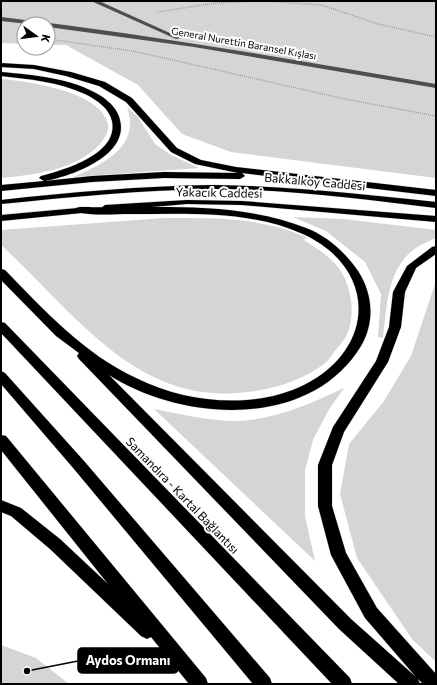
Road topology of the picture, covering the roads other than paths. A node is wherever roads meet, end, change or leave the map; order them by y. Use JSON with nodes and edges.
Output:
{"nodes":[{"id":1,"x":94,"y":1,"type":"edge"},
{"id":2,"x":1,"y":19,"type":"edge"},
{"id":3,"x":16,"y":21,"type":"edge"},
{"id":4,"x":56,"y":25,"type":"edge"},
{"id":5,"x":191,"y":44,"type":"junction"},
{"id":6,"x":1,"y":65,"type":"edge"},
{"id":7,"x":1,"y":74,"type":"edge"},
{"id":8,"x":436,"y":86,"type":"edge"},
{"id":9,"x":309,"y":178,"type":"junction"},
{"id":10,"x":1,"y":185,"type":"edge"},
{"id":11,"x":1,"y":188,"type":"edge"},
{"id":12,"x":436,"y":193,"type":"edge"},
{"id":13,"x":1,"y":202,"type":"edge"},
{"id":14,"x":436,"y":205,"type":"edge"},
{"id":15,"x":80,"y":210,"type":"junction"},
{"id":16,"x":1,"y":218,"type":"edge"},
{"id":17,"x":436,"y":219,"type":"edge"},
{"id":18,"x":436,"y":249,"type":"edge"},
{"id":19,"x":1,"y":273,"type":"edge"},
{"id":20,"x":1,"y":326,"type":"edge"},
{"id":21,"x":55,"y":328,"type":"junction"},
{"id":22,"x":1,"y":376,"type":"edge"},
{"id":23,"x":1,"y":440,"type":"edge"},
{"id":24,"x":1,"y":506,"type":"edge"},
{"id":25,"x":179,"y":660,"type":"junction"},
{"id":26,"x":200,"y":684,"type":"edge"},
{"id":27,"x":264,"y":684,"type":"edge"},
{"id":28,"x":344,"y":684,"type":"edge"},
{"id":29,"x":412,"y":684,"type":"edge"},
{"id":30,"x":434,"y":684,"type":"edge"}],
"edges":[{"from":1,"to":5,"type":"lane"},
{"from":2,"to":3,"type":"lane"},
{"from":4,"to":5,"type":"lane","name":"General Nurettin Baransel Kışlası"},
{"from":5,"to":8,"type":"lane","name":"General Nurettin Baransel Kışlası"},
{"from":6,"to":9,"type":"highway"},
{"from":7,"to":10,"type":"highway"},
{"from":9,"to":11,"type":"highway"},
{"from":9,"to":12,"type":"highway"},
{"from":13,"to":14,"type":"main road","name":"Bakkalköy Caddesi"},
{"from":15,"to":16,"type":"main road","name":"Yakacık Caddesi"},
{"from":15,"to":17,"type":"main road","name":"Yakacık Caddesi"},
{"from":15,"to":21,"type":"highway"},
{"from":18,"to":30,"type":"highway"},
{"from":19,"to":21,"type":"highway"},
{"from":20,"to":28,"type":"highway","name":"Samandıra - Kartal Bağlantısı"},
{"from":21,"to":29,"type":"highway"},
{"from":22,"to":27,"type":"highway"},
{"from":23,"to":25,"type":"highway"},
{"from":24,"to":25,"type":"highway"},
{"from":25,"to":26,"type":"highway"}]}
